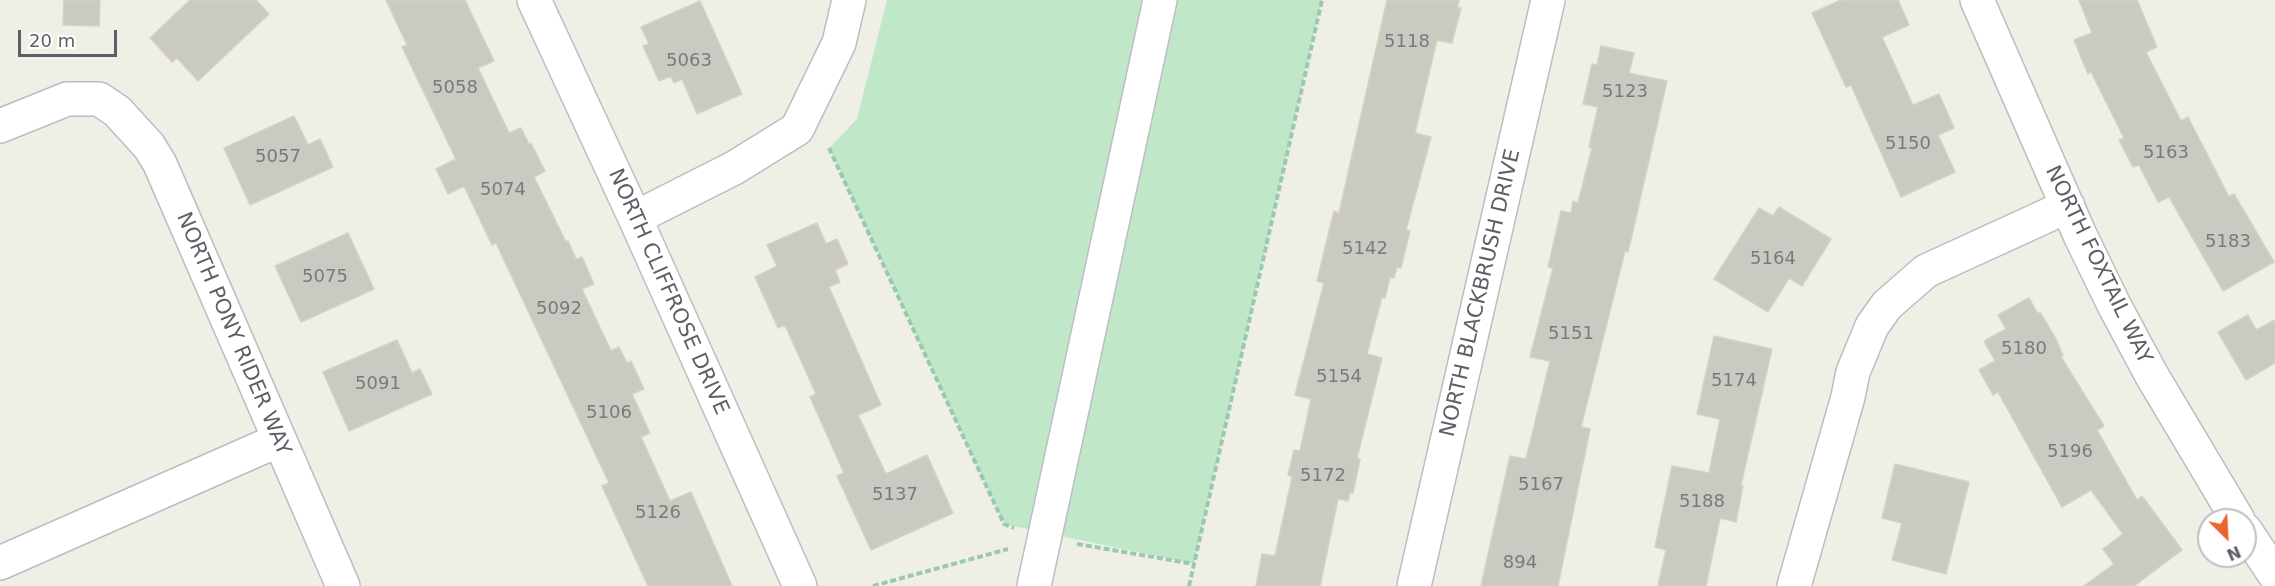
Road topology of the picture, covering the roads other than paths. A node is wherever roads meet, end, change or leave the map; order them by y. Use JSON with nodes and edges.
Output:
{"nodes":[{"id":1,"x":534,"y":0,"type":"edge"},
{"id":2,"x":849,"y":0,"type":"edge"},
{"id":3,"x":1160,"y":0,"type":"edge"},
{"id":4,"x":1548,"y":0,"type":"edge"},
{"id":5,"x":1977,"y":0,"type":"edge"},
{"id":6,"x":0,"y":126,"type":"edge"},
{"id":7,"x":2068,"y":206,"type":"junction"},
{"id":8,"x":635,"y":218,"type":"junction"},
{"id":9,"x":279,"y":440,"type":"junction"},
{"id":10,"x":2231,"y":508,"type":"edge"},
{"id":11,"x":2257,"y":548,"type":"edge"},
{"id":12,"x":0,"y":563,"type":"edge"},
{"id":13,"x":2275,"y":575,"type":"edge"},
{"id":14,"x":343,"y":586,"type":"edge"},
{"id":15,"x":800,"y":586,"type":"edge"},
{"id":16,"x":1034,"y":586,"type":"edge"},
{"id":17,"x":1414,"y":586,"type":"edge"},
{"id":18,"x":1794,"y":586,"type":"edge"}],
"edges":[{"from":1,"to":8,"type":"street","name":"NORTH CLIFFROSE DRIVE"},
{"from":2,"to":8,"type":"street"},
{"from":3,"to":16,"type":"street"},
{"from":4,"to":17,"type":"street","name":"NORTH BLACKBRUSH DRIVE"},
{"from":5,"to":7,"type":"street","name":"NORTH FOXTAIL WAY"},
{"from":6,"to":9,"type":"street","name":"NORTH PONY RIDER WAY"},
{"from":7,"to":10,"type":"street","name":"NORTH FOXTAIL WAY"},
{"from":7,"to":18,"type":"street"},
{"from":8,"to":15,"type":"street","name":"NORTH CLIFFROSE DRIVE"},
{"from":9,"to":12,"type":"street"},
{"from":9,"to":14,"type":"street","name":"NORTH PONY RIDER WAY"},
{"from":11,"to":13,"type":"street"}]}
